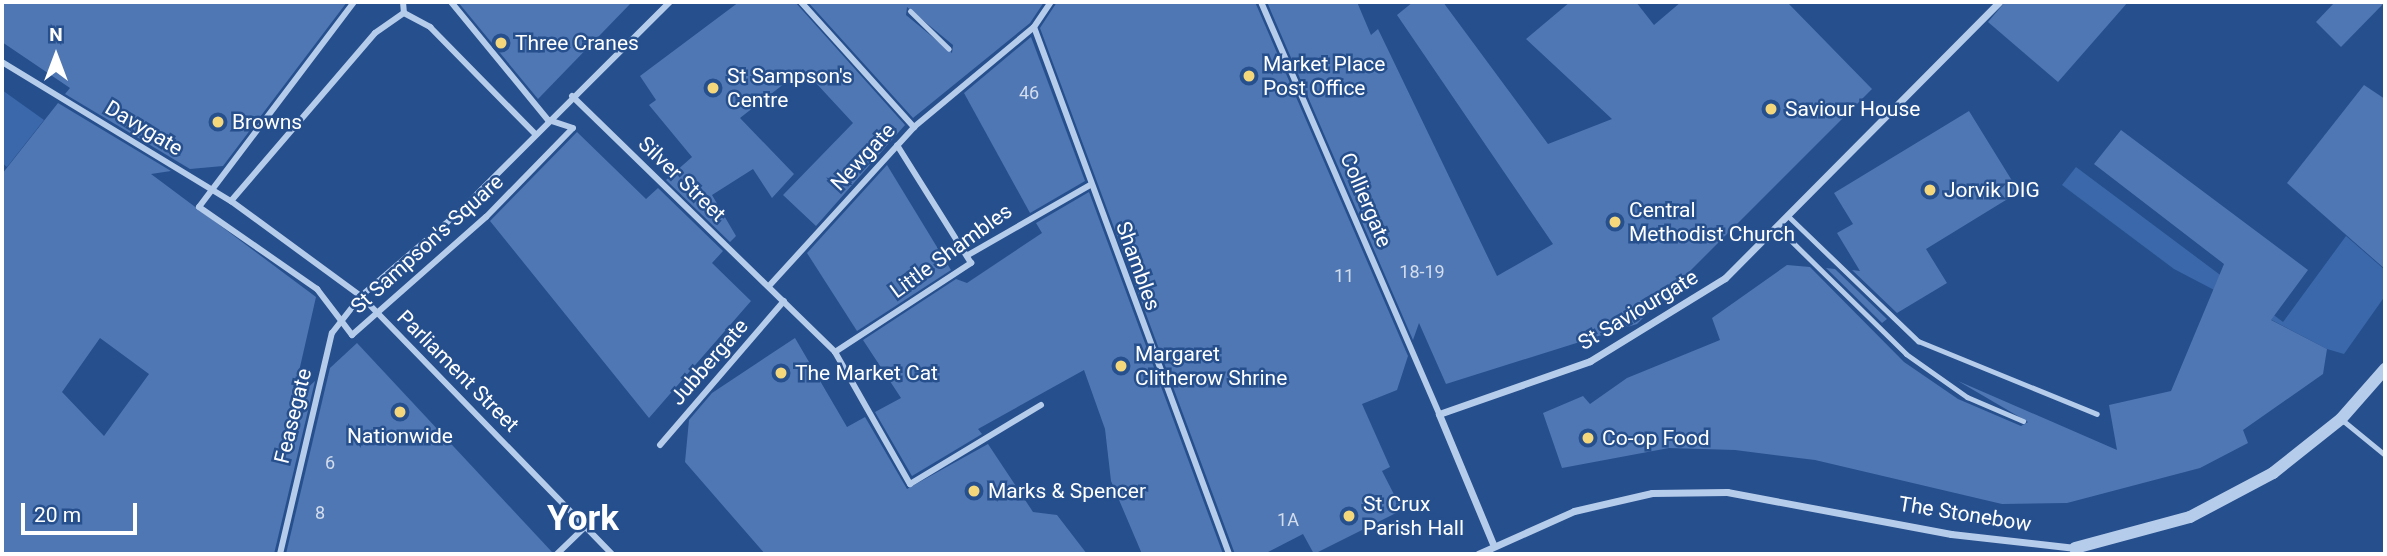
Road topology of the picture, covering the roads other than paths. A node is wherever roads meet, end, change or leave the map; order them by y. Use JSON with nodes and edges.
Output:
{"nodes":[{"id":1,"x":354,"y":2,"type":"edge"},
{"id":2,"x":403,"y":2,"type":"edge"},
{"id":3,"x":452,"y":2,"type":"edge"},
{"id":4,"x":670,"y":2,"type":"edge"},
{"id":5,"x":801,"y":2,"type":"edge"},
{"id":6,"x":1051,"y":2,"type":"edge"},
{"id":7,"x":1261,"y":2,"type":"edge"},
{"id":8,"x":1999,"y":2,"type":"edge"},
{"id":9,"x":910,"y":11,"type":"dead end"},
{"id":10,"x":404,"y":13,"type":"junction"},
{"id":11,"x":1034,"y":27,"type":"junction"},
{"id":12,"x":949,"y":49,"type":"dead end"},
{"id":13,"x":2,"y":62,"type":"edge"},
{"id":14,"x":972,"y":69,"type":"dead end"},
{"id":15,"x":978,"y":75,"type":"junction"},
{"id":16,"x":572,"y":96,"type":"junction"},
{"id":17,"x":548,"y":120,"type":"junction"},
{"id":18,"x":914,"y":127,"type":"junction"},
{"id":19,"x":536,"y":135,"type":"junction"},
{"id":20,"x":897,"y":145,"type":"junction"},
{"id":21,"x":1090,"y":185,"type":"junction"},
{"id":22,"x":211,"y":189,"type":"junction"},
{"id":23,"x":231,"y":201,"type":"junction"},
{"id":24,"x":1790,"y":218,"type":"junction"},
{"id":25,"x":1779,"y":229,"type":"junction"},
{"id":26,"x":968,"y":255,"type":"junction"},
{"id":27,"x":769,"y":286,"type":"junction"},
{"id":28,"x":361,"y":296,"type":"junction"},
{"id":29,"x":784,"y":301,"type":"junction"},
{"id":30,"x":376,"y":314,"type":"junction"},
{"id":31,"x":342,"y":319,"type":"junction"},
{"id":32,"x":835,"y":352,"type":"junction"},
{"id":33,"x":2385,"y":369,"type":"edge"},
{"id":34,"x":1041,"y":405,"type":"dead end"},
{"id":35,"x":1439,"y":414,"type":"junction"},
{"id":36,"x":2097,"y":414,"type":"dead end"},
{"id":37,"x":2341,"y":419,"type":"junction"},
{"id":38,"x":2023,"y":421,"type":"dead end"},
{"id":39,"x":660,"y":445,"type":"dead end"},
{"id":40,"x":2385,"y":455,"type":"edge"},
{"id":41,"x":586,"y":526,"type":"junction"},
{"id":42,"x":1493,"y":544,"type":"junction"},
{"id":43,"x":2076,"y":551,"type":"edge"},
{"id":44,"x":280,"y":554,"type":"edge"},
{"id":45,"x":557,"y":554,"type":"edge"},
{"id":46,"x":612,"y":554,"type":"edge"},
{"id":47,"x":1229,"y":554,"type":"edge"},
{"id":48,"x":1478,"y":554,"type":"edge"}],
"edges":[{"from":1,"to":22,"type":"street"},
{"from":2,"to":10,"type":"street"},
{"from":3,"to":17,"type":"street","name":"St Sampson's Square"},
{"from":4,"to":16,"type":"street","name":"Feasegate"},
{"from":5,"to":18,"type":"street"},
{"from":6,"to":11,"type":"street","name":"Newgate"},
{"from":7,"to":35,"type":"street","name":"Colliergate"},
{"from":8,"to":24,"type":"street","name":"St Saviourgate"},
{"from":9,"to":12,"type":"lane"},
{"from":10,"to":19,"type":"street"},
{"from":10,"to":23,"type":"street"},
{"from":11,"to":15,"type":"street","name":"Newgate"},
{"from":11,"to":21,"type":"street","name":"Shambles"},
{"from":13,"to":22,"type":"street","name":"Davygate"},
{"from":14,"to":15,"type":"lane"},
{"from":15,"to":18,"type":"street","name":"Newgate"},
{"from":16,"to":17,"type":"street","name":"Feasegate"},
{"from":16,"to":27,"type":"street","name":"Silver Street"},
{"from":17,"to":19,"type":"street","name":"Feasegate"},
{"from":17,"to":30,"type":"street","name":"St Sampson's Square"},
{"from":18,"to":20,"type":"street","name":"Newgate"},
{"from":19,"to":28,"type":"street","name":"Feasegate"},
{"from":20,"to":26,"type":"street"},
{"from":20,"to":27,"type":"street","name":"Newgate"},
{"from":21,"to":26,"type":"street","name":"Little Shambles"},
{"from":21,"to":47,"type":"street","name":"Shambles"},
{"from":22,"to":23,"type":"street","name":"Davygate"},
{"from":22,"to":31,"type":"street","name":"St Sampson's Square"},
{"from":23,"to":28,"type":"street","name":"Parliament Street"},
{"from":24,"to":25,"type":"street","name":"St Saviourgate"},
{"from":24,"to":36,"type":"lane"},
{"from":25,"to":35,"type":"street","name":"St Saviourgate"},
{"from":25,"to":38,"type":"lane"},
{"from":26,"to":32,"type":"street","name":"Little Shambles"},
{"from":27,"to":29,"type":"street","name":"Silver Street"},
{"from":28,"to":30,"type":"street","name":"Parliament Street"},
{"from":28,"to":31,"type":"street","name":"Feasegate"},
{"from":29,"to":32,"type":"street","name":"Silver Street"},
{"from":29,"to":39,"type":"street","name":"Jubbergate"},
{"from":30,"to":31,"type":"street","name":"St Sampson's Square"},
{"from":30,"to":41,"type":"street","name":"Parliament Street"},
{"from":31,"to":44,"type":"street","name":"Feasegate"},
{"from":32,"to":34,"type":"street","name":"Silver Street"},
{"from":33,"to":37,"type":"street","name":"The Stonebow"},
{"from":35,"to":42,"type":"street"},
{"from":37,"to":40,"type":"lane"},
{"from":37,"to":43,"type":"street","name":"The Stonebow"},
{"from":41,"to":45,"type":"street"},
{"from":41,"to":46,"type":"street","name":"Parliament Street"},
{"from":42,"to":43,"type":"street","name":"The Stonebow"},
{"from":42,"to":48,"type":"street","name":"The Stonebow"}]}
